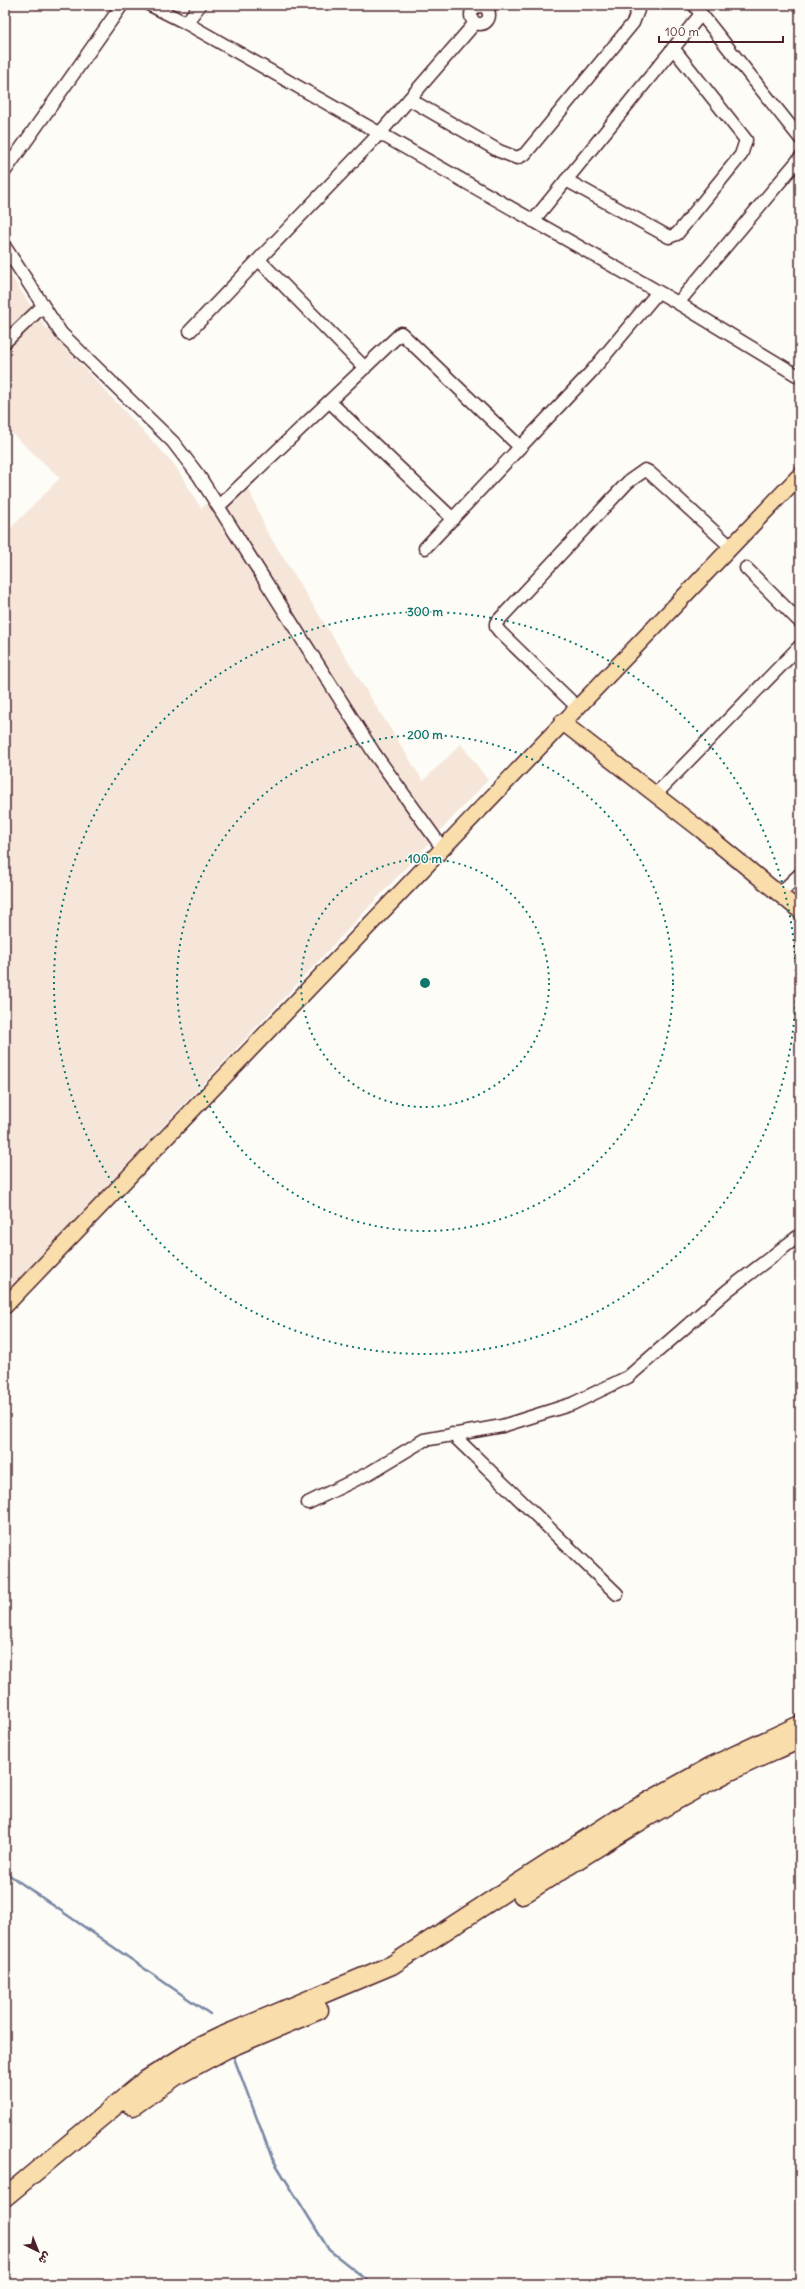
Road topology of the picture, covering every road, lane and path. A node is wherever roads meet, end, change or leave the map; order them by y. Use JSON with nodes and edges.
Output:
{"nodes":[{"id":1,"x":122,"y":5,"type":"edge"},
{"id":2,"x":150,"y":5,"type":"edge"},
{"id":3,"x":200,"y":5,"type":"edge"},
{"id":4,"x":637,"y":5,"type":"edge"},
{"id":5,"x":486,"y":6,"type":"edge"},
{"id":6,"x":698,"y":10,"type":"edge"},
{"id":7,"x":186,"y":23,"type":"junction"},
{"id":8,"x":673,"y":48,"type":"junction"},
{"id":9,"x":409,"y":99,"type":"junction"},
{"id":10,"x":380,"y":133,"type":"junction"},
{"id":11,"x":800,"y":138,"type":"edge"},
{"id":12,"x":800,"y":158,"type":"edge"},
{"id":13,"x":5,"y":171,"type":"edge"},
{"id":14,"x":566,"y":180,"type":"junction"},
{"id":15,"x":533,"y":221,"type":"junction"},
{"id":16,"x":5,"y":248,"type":"edge"},
{"id":17,"x":259,"y":260,"type":"junction"},
{"id":18,"x":658,"y":292,"type":"junction"},
{"id":19,"x":678,"y":303,"type":"junction"},
{"id":20,"x":43,"y":306,"type":"junction"},
{"id":21,"x":190,"y":331,"type":"dead end"},
{"id":22,"x":5,"y":342,"type":"edge"},
{"id":23,"x":365,"y":368,"type":"junction"},
{"id":24,"x":800,"y":377,"type":"edge"},
{"id":25,"x":330,"y":402,"type":"junction"},
{"id":26,"x":520,"y":447,"type":"junction"},
{"id":27,"x":800,"y":475,"type":"edge"},
{"id":28,"x":219,"y":506,"type":"junction"},
{"id":29,"x":453,"y":518,"type":"junction"},
{"id":30,"x":731,"y":547,"type":"junction"},
{"id":31,"x":425,"y":548,"type":"dead end"},
{"id":32,"x":746,"y":568,"type":"dead end"},
{"id":33,"x":800,"y":622,"type":"edge"},
{"id":34,"x":800,"y":646,"type":"edge"},
{"id":35,"x":576,"y":707,"type":"junction"},
{"id":36,"x":562,"y":722,"type":"junction"},
{"id":37,"x":656,"y":794,"type":"junction"},
{"id":38,"x":443,"y":849,"type":"junction"},
{"id":39,"x":800,"y":874,"type":"edge"},
{"id":40,"x":779,"y":894,"type":"junction"},
{"id":41,"x":800,"y":911,"type":"edge"},
{"id":42,"x":800,"y":1235,"type":"edge"},
{"id":43,"x":5,"y":1306,"type":"edge"},
{"id":44,"x":452,"y":1434,"type":"junction"},
{"id":45,"x":308,"y":1503,"type":"dead end"},
{"id":46,"x":617,"y":1594,"type":"dead end"},
{"id":47,"x":800,"y":1725,"type":"edge"},
{"id":48,"x":798,"y":1744,"type":"edge"},
{"id":49,"x":5,"y":2197,"type":"edge"},
{"id":50,"x":5,"y":2210,"type":"edge"}],
"edges":[{"from":1,"to":13,"type":"street"},
{"from":2,"to":7,"type":"street"},
{"from":3,"to":7,"type":"street"},
{"from":4,"to":9,"type":"street"},
{"from":5,"to":9,"type":"street"},
{"from":6,"to":8,"type":"street"},
{"from":6,"to":11,"type":"street"},
{"from":7,"to":10,"type":"street"},
{"from":8,"to":14,"type":"street"},
{"from":8,"to":14,"type":"street"},
{"from":9,"to":10,"type":"street"},
{"from":10,"to":15,"type":"street"},
{"from":10,"to":17,"type":"street"},
{"from":12,"to":19,"type":"street"},
{"from":14,"to":15,"type":"street"},
{"from":15,"to":18,"type":"street"},
{"from":16,"to":20,"type":"street"},
{"from":17,"to":21,"type":"street"},
{"from":17,"to":23,"type":"street"},
{"from":18,"to":19,"type":"street"},
{"from":18,"to":26,"type":"street"},
{"from":19,"to":24,"type":"street"},
{"from":20,"to":22,"type":"street"},
{"from":20,"to":28,"type":"street"},
{"from":23,"to":25,"type":"street"},
{"from":23,"to":26,"type":"street"},
{"from":25,"to":28,"type":"street"},
{"from":25,"to":29,"type":"street"},
{"from":26,"to":29,"type":"street"},
{"from":27,"to":30,"type":"main road"},
{"from":28,"to":38,"type":"street"},
{"from":29,"to":31,"type":"street"},
{"from":30,"to":35,"type":"main road"},
{"from":30,"to":35,"type":"street"},
{"from":32,"to":33,"type":"street"},
{"from":34,"to":37,"type":"street"},
{"from":35,"to":36,"type":"main road"},
{"from":36,"to":37,"type":"main road"},
{"from":36,"to":38,"type":"main road"},
{"from":37,"to":40,"type":"main road"},
{"from":38,"to":43,"type":"main road"},
{"from":39,"to":40,"type":"street"},
{"from":40,"to":41,"type":"main road"},
{"from":42,"to":44,"type":"street"},
{"from":44,"to":45,"type":"street"},
{"from":44,"to":46,"type":"street"},
{"from":47,"to":49,"type":"highway"},
{"from":48,"to":50,"type":"highway"}]}
